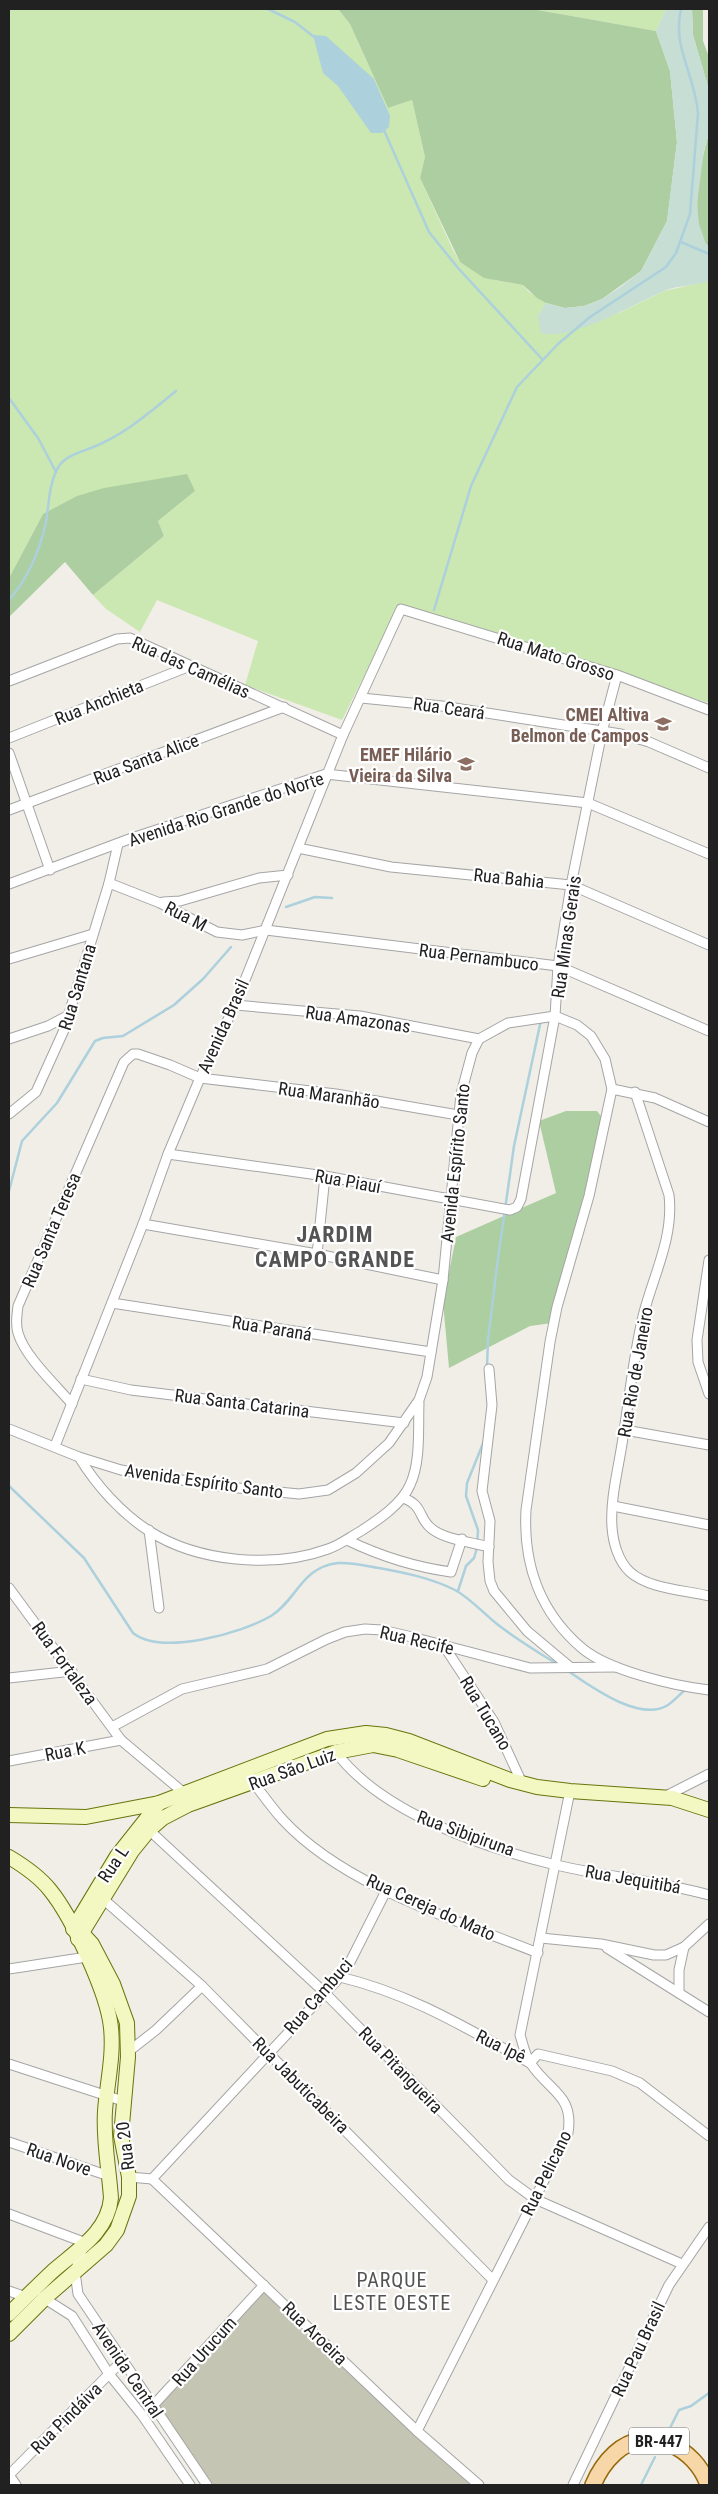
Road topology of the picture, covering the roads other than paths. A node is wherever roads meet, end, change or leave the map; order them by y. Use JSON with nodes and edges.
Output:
{"nodes":[{"id":1,"x":401,"y":609,"type":"joint"},
{"id":2,"x":190,"y":666,"type":"junction"},
{"id":3,"x":617,"y":675,"type":"junction"},
{"id":4,"x":9,"y":681,"type":"edge"},
{"id":5,"x":361,"y":698,"type":"junction"},
{"id":6,"x":284,"y":707,"type":"junction"},
{"id":7,"x":709,"y":710,"type":"edge"},
{"id":8,"x":602,"y":732,"type":"junction"},
{"id":9,"x":343,"y":735,"type":"junction"},
{"id":10,"x":9,"y":738,"type":"edge"},
{"id":11,"x":9,"y":753,"type":"edge"},
{"id":12,"x":709,"y":768,"type":"edge"},
{"id":13,"x":326,"y":774,"type":"junction"},
{"id":14,"x":588,"y":803,"type":"junction"},
{"id":15,"x":26,"y":804,"type":"junction"},
{"id":16,"x":9,"y":810,"type":"edge"},
{"id":17,"x":118,"y":844,"type":"junction"},
{"id":18,"x":298,"y":848,"type":"junction"},
{"id":19,"x":709,"y":854,"type":"edge"},
{"id":20,"x":50,"y":870,"type":"junction"},
{"id":21,"x":288,"y":875,"type":"junction"},
{"id":22,"x":109,"y":883,"type":"junction"},
{"id":23,"x":9,"y":884,"type":"edge"},
{"id":24,"x":571,"y":884,"type":"junction"},
{"id":25,"x":160,"y":902,"type":"junction"},
{"id":26,"x":266,"y":930,"type":"junction"},
{"id":27,"x":93,"y":934,"type":"junction"},
{"id":28,"x":709,"y":944,"type":"edge"},
{"id":29,"x":9,"y":959,"type":"edge"},
{"id":30,"x":558,"y":966,"type":"junction"},
{"id":31,"x":235,"y":1006,"type":"junction"},
{"id":32,"x":69,"y":1015,"type":"junction"},
{"id":33,"x":555,"y":1016,"type":"junction"},
{"id":34,"x":709,"y":1032,"type":"edge"},
{"id":35,"x":10,"y":1036,"type":"edge"},
{"id":36,"x":480,"y":1039,"type":"junction"},
{"id":37,"x":138,"y":1054,"type":"joint"},
{"id":38,"x":200,"y":1078,"type":"junction"},
{"id":39,"x":612,"y":1089,"type":"junction"},
{"id":40,"x":635,"y":1092,"type":"junction"},
{"id":41,"x":9,"y":1114,"type":"edge"},
{"id":42,"x":458,"y":1115,"type":"junction"},
{"id":43,"x":709,"y":1122,"type":"edge"},
{"id":44,"x":168,"y":1154,"type":"junction"},
{"id":45,"x":325,"y":1176,"type":"junction"},
{"id":46,"x":450,"y":1200,"type":"junction"},
{"id":47,"x":521,"y":1200,"type":"joint"},
{"id":48,"x":143,"y":1224,"type":"junction"},
{"id":49,"x":317,"y":1254,"type":"junction"},
{"id":50,"x":709,"y":1260,"type":"edge"},
{"id":51,"x":443,"y":1280,"type":"junction"},
{"id":52,"x":112,"y":1303,"type":"junction"},
{"id":53,"x":431,"y":1352,"type":"junction"},
{"id":54,"x":489,"y":1369,"type":"dead end"},
{"id":55,"x":81,"y":1379,"type":"junction"},
{"id":56,"x":709,"y":1394,"type":"edge"},
{"id":57,"x":419,"y":1400,"type":"junction"},
{"id":58,"x":72,"y":1404,"type":"junction"},
{"id":59,"x":404,"y":1423,"type":"junction"},
{"id":60,"x":9,"y":1429,"type":"edge"},
{"id":61,"x":625,"y":1430,"type":"junction"},
{"id":62,"x":709,"y":1445,"type":"edge"},
{"id":63,"x":55,"y":1446,"type":"junction"},
{"id":64,"x":79,"y":1457,"type":"junction"},
{"id":65,"x":403,"y":1498,"type":"junction"},
{"id":66,"x":613,"y":1506,"type":"junction"},
{"id":67,"x":709,"y":1525,"type":"edge"},
{"id":68,"x":148,"y":1530,"type":"junction"},
{"id":69,"x":462,"y":1539,"type":"junction"},
{"id":70,"x":347,"y":1540,"type":"junction"},
{"id":71,"x":489,"y":1547,"type":"junction"},
{"id":72,"x":9,"y":1588,"type":"edge"},
{"id":73,"x":709,"y":1596,"type":"edge"},
{"id":74,"x":19,"y":1600,"type":"junction"},
{"id":75,"x":9,"y":1601,"type":"edge"},
{"id":76,"x":159,"y":1608,"type":"dead end"},
{"id":77,"x":444,"y":1646,"type":"junction"},
{"id":78,"x":570,"y":1667,"type":"junction"},
{"id":79,"x":621,"y":1668,"type":"junction"},
{"id":80,"x":72,"y":1671,"type":"junction"},
{"id":81,"x":9,"y":1678,"type":"edge"},
{"id":82,"x":709,"y":1690,"type":"edge"},
{"id":83,"x":112,"y":1727,"type":"junction"},
{"id":84,"x":121,"y":1740,"type":"junction"},
{"id":85,"x":336,"y":1752,"type":"junction"},
{"id":86,"x":9,"y":1761,"type":"edge"},
{"id":87,"x":244,"y":1770,"type":"junction"},
{"id":88,"x":709,"y":1774,"type":"edge"},
{"id":89,"x":254,"y":1783,"type":"junction"},
{"id":90,"x":522,"y":1783,"type":"junction"},
{"id":91,"x":184,"y":1793,"type":"junction"},
{"id":92,"x":569,"y":1796,"type":"junction"},
{"id":93,"x":664,"y":1797,"type":"junction"},
{"id":94,"x":159,"y":1803,"type":"junction"},
{"id":95,"x":709,"y":1810,"type":"edge"},
{"id":96,"x":9,"y":1815,"type":"edge"},
{"id":97,"x":149,"y":1830,"type":"junction"},
{"id":98,"x":9,"y":1857,"type":"edge"},
{"id":99,"x":556,"y":1865,"type":"junction"},
{"id":100,"x":386,"y":1891,"type":"junction"},
{"id":101,"x":709,"y":1895,"type":"edge"},
{"id":102,"x":102,"y":1898,"type":"junction"},
{"id":103,"x":709,"y":1924,"type":"edge"},
{"id":104,"x":78,"y":1933,"type":"junction"},
{"id":105,"x":542,"y":1938,"type":"junction"},
{"id":106,"x":600,"y":1944,"type":"junction"},
{"id":107,"x":684,"y":1947,"type":"junction"},
{"id":108,"x":538,"y":1953,"type":"junction"},
{"id":109,"x":87,"y":1957,"type":"junction"},
{"id":110,"x":9,"y":1969,"type":"edge"},
{"id":111,"x":340,"y":1977,"type":"junction"},
{"id":112,"x":202,"y":1986,"type":"junction"},
{"id":113,"x":324,"y":1992,"type":"junction"},
{"id":114,"x":679,"y":1993,"type":"junction"},
{"id":115,"x":709,"y":2012,"type":"edge"},
{"id":116,"x":128,"y":2052,"type":"junction"},
{"id":117,"x":269,"y":2052,"type":"junction"},
{"id":118,"x":530,"y":2063,"type":"junction"},
{"id":119,"x":9,"y":2064,"type":"edge"},
{"id":120,"x":107,"y":2097,"type":"junction"},
{"id":121,"x":123,"y":2101,"type":"junction"},
{"id":122,"x":709,"y":2136,"type":"edge"},
{"id":123,"x":9,"y":2142,"type":"edge"},
{"id":124,"x":109,"y":2176,"type":"junction"},
{"id":125,"x":129,"y":2177,"type":"junction"},
{"id":126,"x":152,"y":2179,"type":"junction"},
{"id":127,"x":535,"y":2199,"type":"junction"},
{"id":128,"x":9,"y":2214,"type":"edge"},
{"id":129,"x":709,"y":2227,"type":"edge"},
{"id":130,"x":84,"y":2245,"type":"junction"},
{"id":131,"x":682,"y":2264,"type":"junction"},
{"id":132,"x":75,"y":2272,"type":"junction"},
{"id":133,"x":493,"y":2280,"type":"junction"},
{"id":134,"x":264,"y":2285,"type":"junction"},
{"id":135,"x":9,"y":2291,"type":"edge"},
{"id":136,"x":29,"y":2294,"type":"junction"},
{"id":137,"x":45,"y":2298,"type":"junction"},
{"id":138,"x":9,"y":2314,"type":"edge"},
{"id":139,"x":9,"y":2334,"type":"edge"},
{"id":140,"x":122,"y":2361,"type":"junction"},
{"id":141,"x":109,"y":2374,"type":"junction"},
{"id":142,"x":153,"y":2406,"type":"junction"},
{"id":143,"x":142,"y":2415,"type":"junction"},
{"id":144,"x":417,"y":2431,"type":"junction"},
{"id":145,"x":9,"y":2475,"type":"edge"},
{"id":146,"x":200,"y":2475,"type":"junction"},
{"id":147,"x":575,"y":2481,"type":"edge"},
{"id":148,"x":189,"y":2483,"type":"edge"},
{"id":149,"x":16,"y":2485,"type":"edge"},
{"id":150,"x":207,"y":2485,"type":"edge"},
{"id":151,"x":479,"y":2485,"type":"edge"},
{"id":152,"x":567,"y":2485,"type":"edge"},
{"id":153,"x":593,"y":2485,"type":"edge"},
{"id":154,"x":708,"y":2485,"type":"edge"}],
"edges":[{"from":1,"to":3,"type":"street","name":"Rua Mato Grosso"},
{"from":1,"to":5,"type":"street","name":"Avenida Brasil"},
{"from":2,"to":4,"type":"street","name":"Rua das Camélias"},
{"from":2,"to":6,"type":"street","name":"Rua das Camélias"},
{"from":2,"to":10,"type":"street","name":"Rua Anchieta"},
{"from":3,"to":7,"type":"street","name":"Rua Mato Grosso"},
{"from":3,"to":8,"type":"street","name":"Rua Minas Gerais"},
{"from":5,"to":8,"type":"street","name":"Rua Ceará"},
{"from":5,"to":9,"type":"street","name":"Avenida Brasil"},
{"from":6,"to":9,"type":"street","name":"Rua das Camélias"},
{"from":6,"to":15,"type":"street","name":"Rua Santa Alice"},
{"from":8,"to":12,"type":"street","name":"Rua Ceará"},
{"from":8,"to":14,"type":"street","name":"Rua Minas Gerais"},
{"from":9,"to":13,"type":"street","name":"Avenida Brasil"},
{"from":11,"to":15,"type":"street"},
{"from":13,"to":14,"type":"street","name":"Avenida Rio Grande do Norte"},
{"from":13,"to":17,"type":"street","name":"Avenida Rio Grande do Norte"},
{"from":13,"to":18,"type":"street","name":"Avenida Brasil"},
{"from":14,"to":19,"type":"street","name":"Avenida Rio Grande do Norte"},
{"from":14,"to":24,"type":"street","name":"Rua Minas Gerais"},
{"from":15,"to":16,"type":"street","name":"Rua Santa Alice"},
{"from":15,"to":20,"type":"street"},
{"from":17,"to":20,"type":"street","name":"Avenida Rio Grande do Norte"},
{"from":17,"to":22,"type":"street","name":"Rua Santana"},
{"from":18,"to":21,"type":"street","name":"Avenida Brasil"},
{"from":18,"to":24,"type":"street","name":"Rua Bahia"},
{"from":20,"to":23,"type":"street","name":"Avenida Rio Grande do Norte"},
{"from":21,"to":25,"type":"street"},
{"from":21,"to":26,"type":"street","name":"Avenida Brasil"},
{"from":22,"to":25,"type":"street","name":"Rua M"},
{"from":22,"to":27,"type":"street","name":"Rua Santana"},
{"from":24,"to":28,"type":"street","name":"Rua Bahia"},
{"from":24,"to":30,"type":"street","name":"Rua Minas Gerais"},
{"from":25,"to":26,"type":"street","name":"Rua M"},
{"from":26,"to":30,"type":"street","name":"Rua Pernambuco"},
{"from":26,"to":31,"type":"street","name":"Avenida Brasil"},
{"from":27,"to":29,"type":"street"},
{"from":27,"to":32,"type":"street","name":"Rua Santana"},
{"from":30,"to":33,"type":"street","name":"Rua Minas Gerais"},
{"from":30,"to":34,"type":"street","name":"Rua Pernambuco"},
{"from":31,"to":36,"type":"street","name":"Rua Amazonas"},
{"from":31,"to":38,"type":"street","name":"Avenida Brasil"},
{"from":32,"to":35,"type":"street"},
{"from":32,"to":41,"type":"street","name":"Rua Santana"},
{"from":33,"to":36,"type":"street"},
{"from":33,"to":39,"type":"street"},
{"from":33,"to":47,"type":"street","name":"Rua Minas Gerais"},
{"from":36,"to":42,"type":"street","name":"Avenida Espírito Santo"},
{"from":37,"to":38,"type":"street","name":"Rua Maranhão"},
{"from":37,"to":58,"type":"street","name":"Rua Santa Teresa"},
{"from":38,"to":42,"type":"street","name":"Rua Maranhão"},
{"from":38,"to":44,"type":"street","name":"Avenida Brasil"},
{"from":39,"to":40,"type":"street"},
{"from":39,"to":79,"type":"street"},
{"from":40,"to":43,"type":"street"},
{"from":40,"to":61,"type":"street","name":"Rua Rio de Janeiro"},
{"from":42,"to":46,"type":"street","name":"Avenida Espírito Santo"},
{"from":44,"to":45,"type":"street","name":"Rua Piauí"},
{"from":44,"to":48,"type":"street","name":"Avenida Brasil"},
{"from":45,"to":46,"type":"street","name":"Rua Piauí"},
{"from":45,"to":49,"type":"street"},
{"from":46,"to":47,"type":"street","name":"Rua Piauí"},
{"from":46,"to":51,"type":"street","name":"Avenida Espírito Santo"},
{"from":48,"to":49,"type":"street"},
{"from":48,"to":52,"type":"street","name":"Avenida Brasil"},
{"from":49,"to":51,"type":"street"},
{"from":50,"to":56,"type":"street"},
{"from":51,"to":53,"type":"street","name":"Avenida Espírito Santo"},
{"from":52,"to":53,"type":"street","name":"Rua Paraná"},
{"from":52,"to":55,"type":"street","name":"Avenida Brasil"},
{"from":53,"to":57,"type":"street","name":"Avenida Espírito Santo"},
{"from":54,"to":71,"type":"street"},
{"from":55,"to":58,"type":"street","name":"Avenida Brasil"},
{"from":55,"to":59,"type":"street","name":"Rua Santa Catarina"},
{"from":57,"to":59,"type":"street","name":"Avenida Espírito Santo"},
{"from":57,"to":65,"type":"street"},
{"from":58,"to":63,"type":"street","name":"Avenida Brasil"},
{"from":59,"to":64,"type":"street","name":"Avenida Espírito Santo"},
{"from":60,"to":63,"type":"street","name":"Avenida Espírito Santo"},
{"from":61,"to":62,"type":"street"},
{"from":61,"to":66,"type":"street","name":"Rua Rio de Janeiro"},
{"from":63,"to":64,"type":"street","name":"Avenida Espírito Santo"},
{"from":64,"to":68,"type":"street"},
{"from":65,"to":69,"type":"street"},
{"from":65,"to":70,"type":"street"},
{"from":66,"to":67,"type":"street"},
{"from":66,"to":73,"type":"street","name":"Rua Rio de Janeiro"},
{"from":68,"to":70,"type":"street"},
{"from":68,"to":76,"type":"street"},
{"from":69,"to":70,"type":"street"},
{"from":69,"to":71,"type":"street"},
{"from":71,"to":78,"type":"street"},
{"from":72,"to":74,"type":"street","name":"Rua Fortaleza"},
{"from":74,"to":75,"type":"street"},
{"from":74,"to":80,"type":"street","name":"Rua Fortaleza"},
{"from":77,"to":78,"type":"street","name":"Rua Recife"},
{"from":77,"to":83,"type":"street","name":"Rua Recife"},
{"from":77,"to":90,"type":"street","name":"Rua Tucano"},
{"from":78,"to":79,"type":"street","name":"Rua Recife"},
{"from":79,"to":82,"type":"street"},
{"from":80,"to":81,"type":"street"},
{"from":80,"to":83,"type":"street","name":"Rua Fortaleza"},
{"from":83,"to":84,"type":"street","name":"Rua Fortaleza"},
{"from":84,"to":86,"type":"street","name":"Rua K"},
{"from":84,"to":91,"type":"street"},
{"from":85,"to":89,"type":"street","name":"Rua São Luiz"},
{"from":85,"to":92,"type":"street","name":"Rua São Luiz"},
{"from":85,"to":99,"type":"street","name":"Rua Sibipiruna"},
{"from":87,"to":89,"type":"street","name":"Rua Cereja do Mato"},
{"from":87,"to":90,"type":"street","name":"Rua São Luiz"},
{"from":87,"to":91,"type":"street","name":"Rua São Luiz"},
{"from":88,"to":93,"type":"street"},
{"from":89,"to":97,"type":"street","name":"Rua São Luiz"},
{"from":89,"to":100,"type":"street","name":"Rua Cereja do Mato"},
{"from":90,"to":92,"type":"street","name":"Rua São Luiz"},
{"from":91,"to":94,"type":"street","name":"Rua São Luiz"},
{"from":92,"to":93,"type":"street","name":"Rua São Luiz"},
{"from":92,"to":99,"type":"street","name":"Rua Pelicano"},
{"from":93,"to":95,"type":"street","name":"Rua São Luiz"},
{"from":94,"to":96,"type":"street","name":"Rua São Luiz"},
{"from":94,"to":104,"type":"street","name":"Rua L"},
{"from":97,"to":102,"type":"street","name":"Rua São Luiz"},
{"from":97,"to":113,"type":"street","name":"Rua Pitangueira"},
{"from":98,"to":104,"type":"street","name":"Rua 20"},
{"from":99,"to":101,"type":"street","name":"Rua Jequitibá"},
{"from":99,"to":105,"type":"street","name":"Rua Pelicano"},
{"from":100,"to":108,"type":"street","name":"Rua Cereja do Mato"},
{"from":100,"to":111,"type":"street","name":"Rua Cambuci"},
{"from":102,"to":104,"type":"street","name":"Rua São Luiz"},
{"from":102,"to":112,"type":"street","name":"Rua Jabuticabeira"},
{"from":103,"to":107,"type":"street"},
{"from":104,"to":109,"type":"street","name":"Rua 20"},
{"from":104,"to":116,"type":"street","name":"Rua 20"},
{"from":105,"to":106,"type":"street"},
{"from":105,"to":108,"type":"street","name":"Rua Pelicano"},
{"from":106,"to":107,"type":"street"},
{"from":106,"to":114,"type":"street"},
{"from":107,"to":114,"type":"street"},
{"from":108,"to":118,"type":"street","name":"Rua Pelicano"},
{"from":109,"to":110,"type":"street"},
{"from":109,"to":120,"type":"street","name":"Rua 20"},
{"from":111,"to":113,"type":"street","name":"Rua Cambuci"},
{"from":111,"to":118,"type":"street","name":"Rua Ipê"},
{"from":112,"to":116,"type":"street"},
{"from":112,"to":117,"type":"street","name":"Rua Jabuticabeira"},
{"from":113,"to":117,"type":"street","name":"Rua Cambuci"},
{"from":113,"to":127,"type":"street","name":"Rua Pitangueira"},
{"from":114,"to":115,"type":"street"},
{"from":116,"to":121,"type":"street","name":"Rua 20"},
{"from":117,"to":126,"type":"street","name":"Rua Cambuci"},
{"from":117,"to":133,"type":"street","name":"Rua Jabuticabeira"},
{"from":118,"to":122,"type":"street","name":"Rua Ipê"},
{"from":118,"to":127,"type":"street","name":"Rua Pelicano"},
{"from":119,"to":120,"type":"street"},
{"from":120,"to":121,"type":"street"},
{"from":120,"to":124,"type":"street","name":"Rua 20"},
{"from":121,"to":125,"type":"street","name":"Rua 20"},
{"from":123,"to":124,"type":"street","name":"Rua Nove"},
{"from":124,"to":130,"type":"street","name":"Rua 20"},
{"from":125,"to":126,"type":"street"},
{"from":125,"to":132,"type":"street","name":"Rua 20"},
{"from":126,"to":134,"type":"street","name":"Rua Aroeira"},
{"from":127,"to":131,"type":"street","name":"Rua Pitangueira"},
{"from":127,"to":133,"type":"street","name":"Rua Pelicano"},
{"from":128,"to":130,"type":"street"},
{"from":129,"to":131,"type":"street","name":"Rua Pau Brasil"},
{"from":130,"to":132,"type":"street","name":"Avenida Central"},
{"from":130,"to":136,"type":"street","name":"Rua 20"},
{"from":131,"to":147,"type":"street","name":"Rua Pau Brasil"},
{"from":132,"to":137,"type":"street","name":"Rua 20"},
{"from":132,"to":140,"type":"street","name":"Avenida Central"},
{"from":133,"to":144,"type":"street","name":"Rua Pelicano"},
{"from":134,"to":142,"type":"street","name":"Rua Urucum"},
{"from":134,"to":144,"type":"street","name":"Rua Aroeira"},
{"from":135,"to":136,"type":"street","name":"Avenida Central"},
{"from":136,"to":137,"type":"street","name":"Avenida Central"},
{"from":136,"to":138,"type":"street","name":"Rua 20"},
{"from":137,"to":139,"type":"street","name":"Rua 20"},
{"from":137,"to":141,"type":"street","name":"Avenida Central"},
{"from":140,"to":141,"type":"street","name":"Rua Pindáiva"},
{"from":140,"to":142,"type":"street","name":"Avenida Central"},
{"from":141,"to":143,"type":"street","name":"Avenida Central"},
{"from":141,"to":145,"type":"street","name":"Rua Pindáiva"},
{"from":142,"to":143,"type":"street","name":"Rua Urucum"},
{"from":142,"to":146,"type":"street","name":"Avenida Central"},
{"from":143,"to":148,"type":"street","name":"Avenida Central"},
{"from":144,"to":151,"type":"street","name":"Rua Aroeira"},
{"from":145,"to":149,"type":"street"},
{"from":146,"to":148,"type":"street"},
{"from":146,"to":150,"type":"street","name":"Avenida Central"},
{"from":147,"to":152,"type":"street"},
{"from":153,"to":154,"type":"main road","number":"BR-447"}]}
